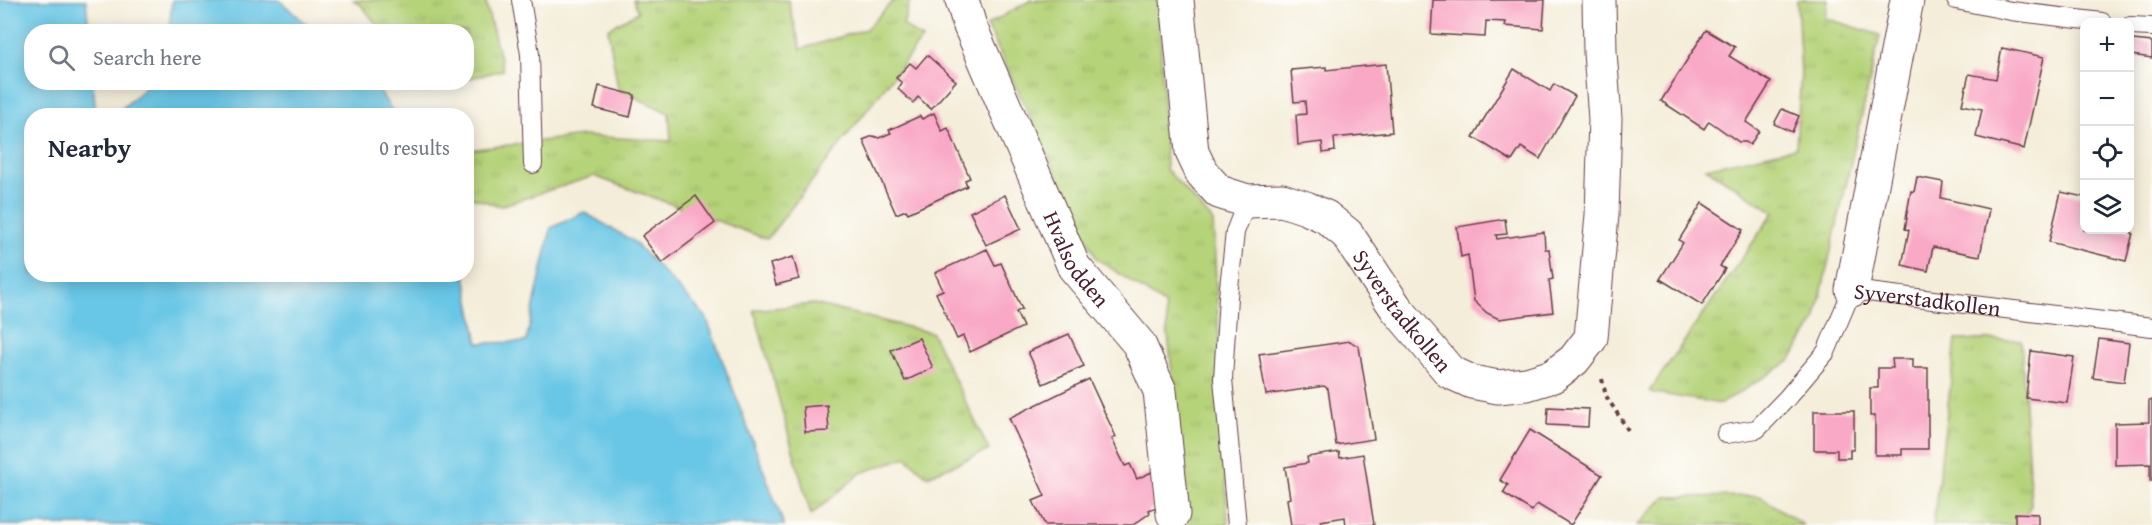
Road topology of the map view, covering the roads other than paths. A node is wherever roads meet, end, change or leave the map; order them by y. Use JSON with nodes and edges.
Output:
{"nodes":[{"id":1,"x":521,"y":0,"type":"edge"},
{"id":2,"x":962,"y":0,"type":"edge"},
{"id":3,"x":1177,"y":0,"type":"edge"},
{"id":4,"x":1599,"y":0,"type":"edge"},
{"id":5,"x":1907,"y":0,"type":"edge"},
{"id":6,"x":1956,"y":0,"type":"edge"},
{"id":7,"x":2080,"y":19,"type":"edge"},
{"id":8,"x":2134,"y":26,"type":"edge"},
{"id":9,"x":2152,"y":27,"type":"edge"},
{"id":10,"x":533,"y":164,"type":"dead end"},
{"id":11,"x":1247,"y":201,"type":"junction"},
{"id":12,"x":1852,"y":290,"type":"junction"},
{"id":13,"x":2152,"y":327,"type":"edge"},
{"id":14,"x":1726,"y":434,"type":"dead end"},
{"id":15,"x":1173,"y":514,"type":"dead end"},
{"id":16,"x":1237,"y":525,"type":"edge"}],
"edges":[{"from":1,"to":10,"type":"lane"},
{"from":2,"to":15,"type":"street","name":"Hvalsodden"},
{"from":3,"to":11,"type":"street","name":"Syverstadkollen"},
{"from":4,"to":11,"type":"street","name":"Syverstadkollen"},
{"from":5,"to":12,"type":"street","name":"Syverstadkollen"},
{"from":6,"to":7,"type":"lane"},
{"from":8,"to":9,"type":"lane"},
{"from":11,"to":16,"type":"lane"},
{"from":12,"to":13,"type":"lane","name":"Syverstadkollen"},
{"from":12,"to":14,"type":"lane"}]}
